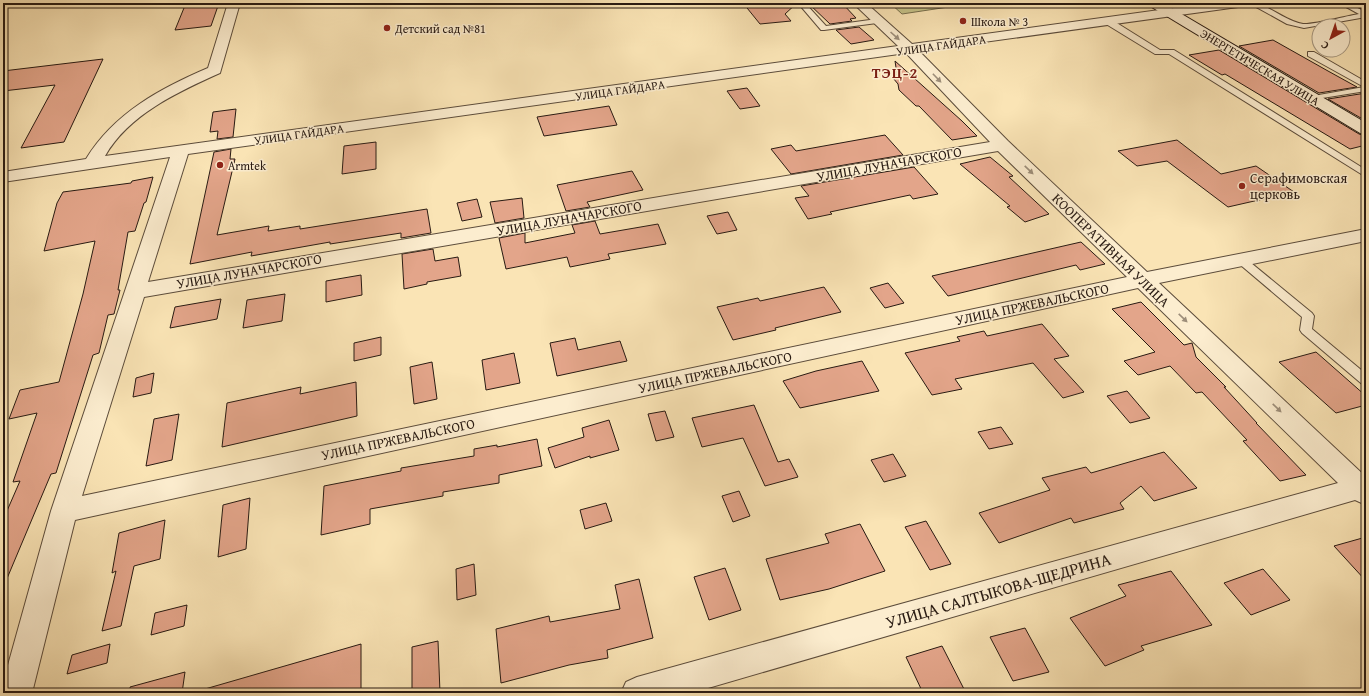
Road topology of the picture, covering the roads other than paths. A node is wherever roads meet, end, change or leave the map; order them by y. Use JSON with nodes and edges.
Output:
{"nodes":[{"id":1,"x":234,"y":3,"type":"edge"},
{"id":2,"x":800,"y":3,"type":"edge"},
{"id":3,"x":859,"y":3,"type":"edge"},
{"id":4,"x":1154,"y":3,"type":"edge"},
{"id":5,"x":1238,"y":3,"type":"edge"},
{"id":6,"x":1252,"y":3,"type":"edge"},
{"id":7,"x":1342,"y":3,"type":"edge"},
{"id":8,"x":1222,"y":4,"type":"edge"},
{"id":9,"x":1171,"y":13,"type":"junction"},
{"id":10,"x":1366,"y":15,"type":"edge"},
{"id":11,"x":877,"y":21,"type":"junction"},
{"id":12,"x":1109,"y":22,"type":"junction"},
{"id":13,"x":910,"y":50,"type":"junction"},
{"id":14,"x":1318,"y":58,"type":"edge"},
{"id":15,"x":1366,"y":85,"type":"edge"},
{"id":16,"x":1366,"y":89,"type":"edge"},
{"id":17,"x":1313,"y":98,"type":"junction"},
{"id":18,"x":1366,"y":130,"type":"edge"},
{"id":19,"x":1002,"y":145,"type":"junction"},
{"id":20,"x":181,"y":150,"type":"junction"},
{"id":21,"x":92,"y":164,"type":"junction"},
{"id":22,"x":1366,"y":174,"type":"edge"},
{"id":23,"x":3,"y":177,"type":"edge"},
{"id":24,"x":1366,"y":235,"type":"edge"},
{"id":25,"x":1241,"y":260,"type":"junction"},
{"id":26,"x":1143,"y":280,"type":"junction"},
{"id":27,"x":136,"y":290,"type":"junction"},
{"id":28,"x":1366,"y":381,"type":"edge"},
{"id":29,"x":1363,"y":491,"type":"edge"},
{"id":30,"x":64,"y":511,"type":"junction"},
{"id":31,"x":16,"y":693,"type":"edge"},
{"id":32,"x":637,"y":693,"type":"edge"}],
"edges":[{"from":1,"to":21,"type":"street"},
{"from":2,"to":11,"type":"lane"},
{"from":3,"to":11,"type":"street","name":"КООПЕРАТИВНАЯ УЛИЦА"},
{"from":4,"to":9,"type":"street","name":"ЭНЕРГЕТИЧЕСКАЯ УЛИЦА"},
{"from":5,"to":8,"type":"street","name":"УЛИЦА ГАЙДАРА"},
{"from":6,"to":10,"type":"lane"},
{"from":7,"to":10,"type":"lane"},
{"from":8,"to":9,"type":"street","name":"УЛИЦА ГАЙДАРА"},
{"from":9,"to":12,"type":"street","name":"УЛИЦА ГАЙДАРА"},
{"from":9,"to":17,"type":"street","name":"ЭНЕРГЕТИЧЕСКАЯ УЛИЦА"},
{"from":11,"to":13,"type":"street","name":"КООПЕРАТИВНАЯ УЛИЦА","one_way":true},
{"from":12,"to":13,"type":"street","name":"УЛИЦА ГАЙДАРА"},
{"from":12,"to":22,"type":"lane"},
{"from":13,"to":19,"type":"street","name":"КООПЕРАТИВНАЯ УЛИЦА","one_way":true},
{"from":13,"to":20,"type":"street","name":"УЛИЦА ГАЙДАРА"},
{"from":14,"to":15,"type":"lane"},
{"from":16,"to":17,"type":"lane"},
{"from":17,"to":18,"type":"street","name":"ЭНЕРГЕТИЧЕСКАЯ УЛИЦА"},
{"from":19,"to":26,"type":"street","name":"КООПЕРАТИВНАЯ УЛИЦА","one_way":true},
{"from":19,"to":27,"type":"street","name":"УЛИЦА ЛУНАЧАРСКОГО"},
{"from":20,"to":21,"type":"street","name":"УЛИЦА ГАЙДАРА"},
{"from":20,"to":27,"type":"street"},
{"from":21,"to":23,"type":"street","name":"УЛИЦА ГАЙДАРА"},
{"from":24,"to":25,"type":"street","name":"УЛИЦА ПРЖЕВАЛЬСКОГО"},
{"from":25,"to":26,"type":"street","name":"УЛИЦА ПРЖЕВАЛЬСКОГО"},
{"from":25,"to":28,"type":"lane"},
{"from":26,"to":29,"type":"street","name":"КООПЕРАТИВНАЯ УЛИЦА","one_way":true},
{"from":26,"to":30,"type":"street","name":"УЛИЦА ПРЖЕВАЛЬСКОГО"},
{"from":27,"to":30,"type":"street"},
{"from":29,"to":32,"type":"street","name":"УЛИЦА САЛТЫКОВА-ЩЕДРИНА"},
{"from":30,"to":31,"type":"street"}]}
